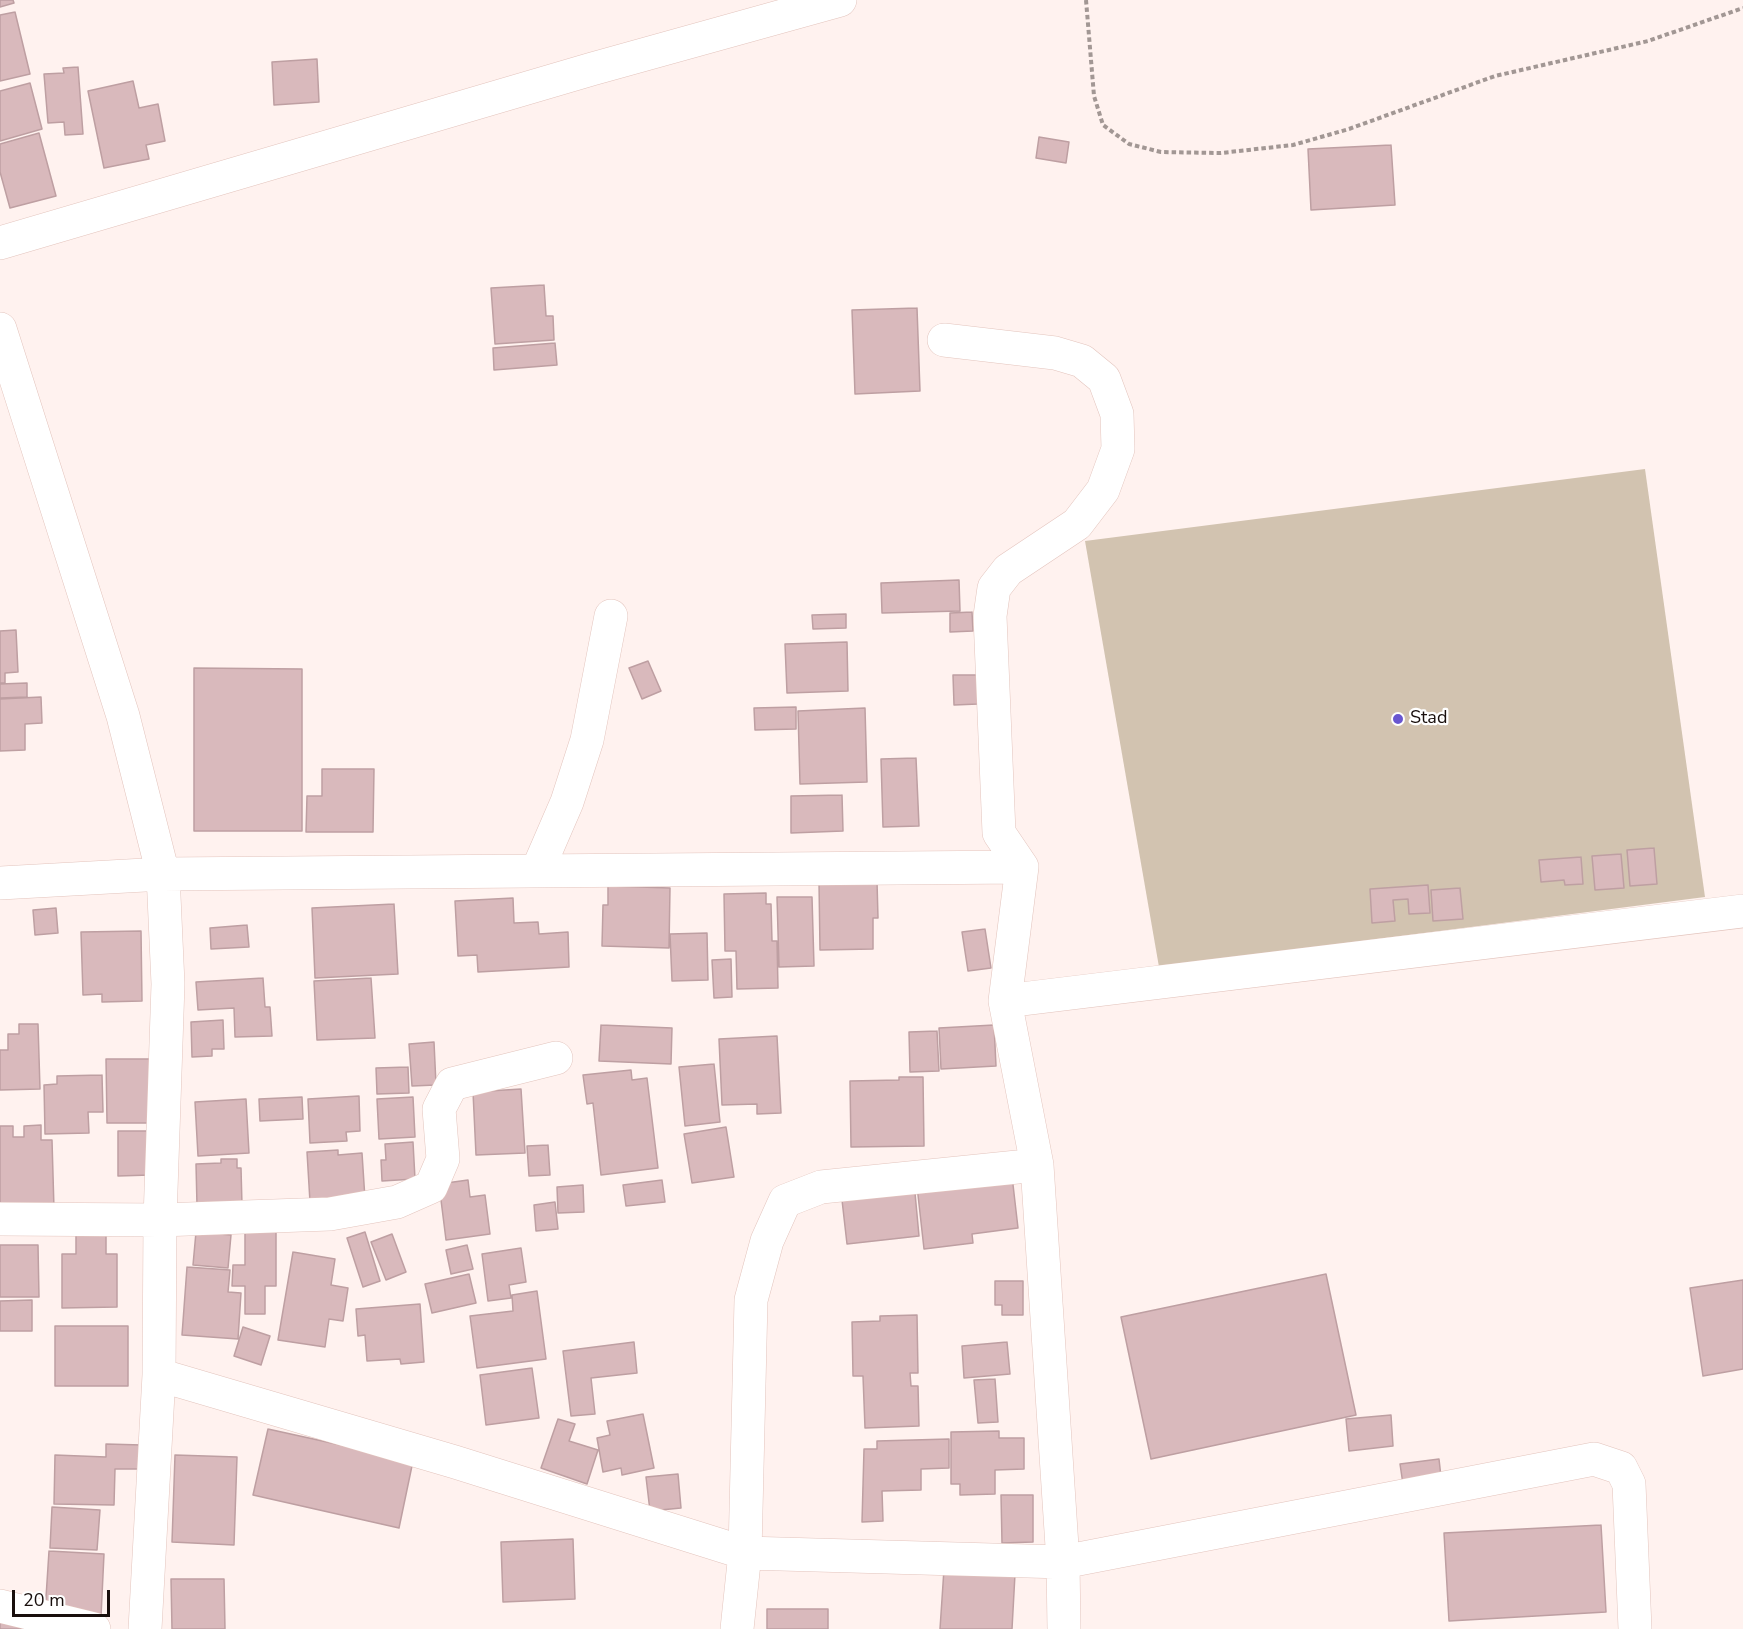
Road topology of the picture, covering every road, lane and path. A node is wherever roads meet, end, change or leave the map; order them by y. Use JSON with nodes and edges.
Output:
{"nodes":[{"id":1,"x":840,"y":0,"type":"edge"},
{"id":2,"x":1086,"y":0,"type":"edge"},
{"id":3,"x":1743,"y":8,"type":"edge"},
{"id":4,"x":0,"y":243,"type":"edge"},
{"id":5,"x":0,"y":329,"type":"edge"},
{"id":6,"x":944,"y":340,"type":"dead end"},
{"id":7,"x":611,"y":616,"type":"dead end"},
{"id":8,"x":1022,"y":867,"type":"junction"},
{"id":9,"x":538,"y":869,"type":"junction"},
{"id":10,"x":163,"y":874,"type":"junction"},
{"id":11,"x":0,"y":883,"type":"edge"},
{"id":12,"x":1743,"y":911,"type":"edge"},
{"id":13,"x":1005,"y":1001,"type":"junction"},
{"id":14,"x":556,"y":1058,"type":"dead end"},
{"id":15,"x":1037,"y":1165,"type":"junction"},
{"id":16,"x":0,"y":1219,"type":"edge"},
{"id":17,"x":160,"y":1220,"type":"junction"},
{"id":18,"x":159,"y":1375,"type":"junction"},
{"id":19,"x":744,"y":1553,"type":"junction"},
{"id":20,"x":1063,"y":1562,"type":"junction"},
{"id":21,"x":0,"y":1606,"type":"edge"},
{"id":22,"x":94,"y":1629,"type":"edge"},
{"id":23,"x":145,"y":1629,"type":"edge"},
{"id":24,"x":737,"y":1629,"type":"edge"},
{"id":25,"x":1064,"y":1629,"type":"edge"},
{"id":26,"x":1635,"y":1629,"type":"edge"}],
"edges":[{"from":1,"to":4,"type":"street"},
{"from":2,"to":3,"type":"path"},
{"from":5,"to":10,"type":"street"},
{"from":6,"to":8,"type":"street"},
{"from":7,"to":9,"type":"street"},
{"from":8,"to":9,"type":"street"},
{"from":8,"to":13,"type":"street"},
{"from":9,"to":10,"type":"street"},
{"from":10,"to":11,"type":"street"},
{"from":10,"to":17,"type":"street"},
{"from":12,"to":13,"type":"street"},
{"from":13,"to":15,"type":"street"},
{"from":14,"to":17,"type":"street"},
{"from":15,"to":19,"type":"street"},
{"from":15,"to":20,"type":"street"},
{"from":16,"to":17,"type":"street"},
{"from":17,"to":18,"type":"street"},
{"from":18,"to":19,"type":"street"},
{"from":18,"to":23,"type":"street"},
{"from":19,"to":20,"type":"street"},
{"from":19,"to":24,"type":"street"},
{"from":20,"to":25,"type":"street"},
{"from":20,"to":26,"type":"street"},
{"from":21,"to":22,"type":"street"}]}
